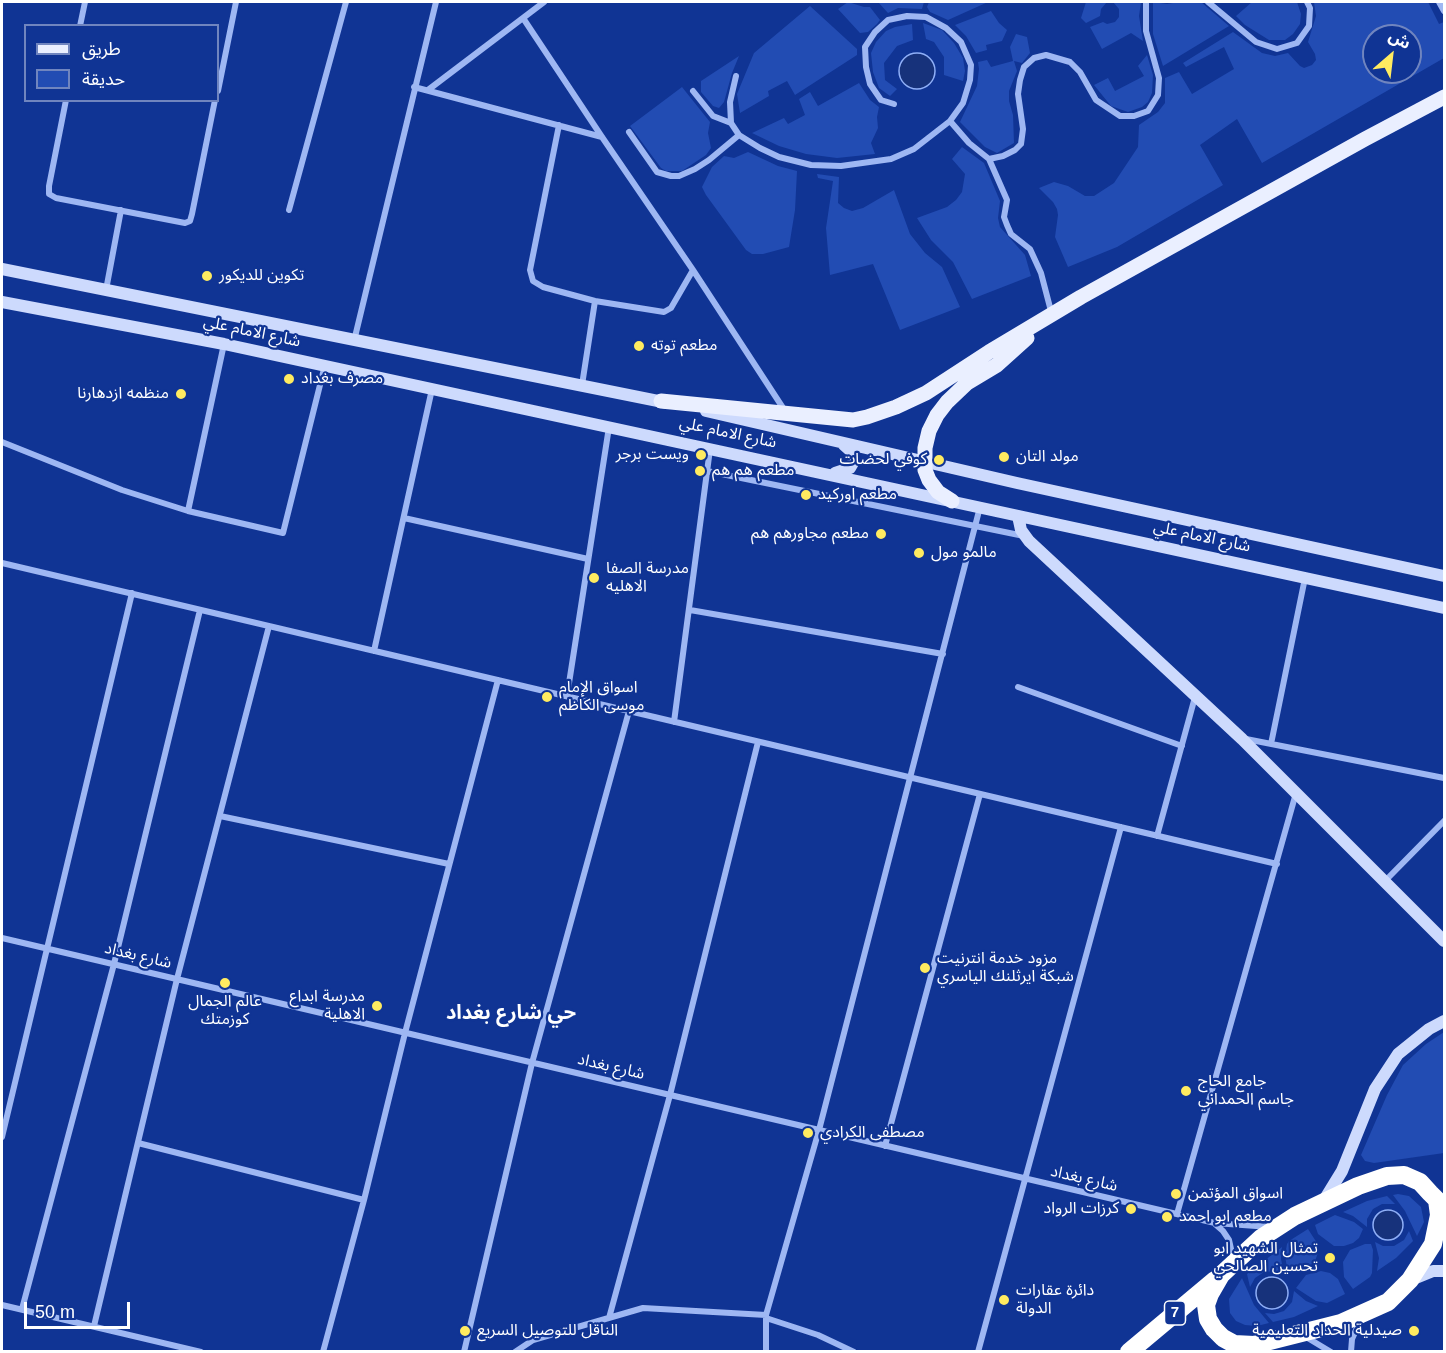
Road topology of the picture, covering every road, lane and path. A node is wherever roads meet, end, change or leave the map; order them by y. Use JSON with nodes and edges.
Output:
{"nodes":[{"id":1,"x":85,"y":2,"type":"edge"},
{"id":2,"x":236,"y":2,"type":"edge"},
{"id":3,"x":346,"y":2,"type":"edge"},
{"id":4,"x":436,"y":2,"type":"edge"},
{"id":5,"x":544,"y":2,"type":"edge"},
{"id":6,"x":1146,"y":2,"type":"edge"},
{"id":7,"x":1208,"y":2,"type":"edge"},
{"id":8,"x":1307,"y":2,"type":"edge"},
{"id":9,"x":1439,"y":2,"type":"edge"},
{"id":10,"x":1444,"y":11,"type":"edge"},
{"id":11,"x":523,"y":18,"type":"junction"},
{"id":12,"x":80,"y":24,"type":"edge"},
{"id":13,"x":736,"y":76,"type":"dead end"},
{"id":14,"x":219,"y":86,"type":"edge"},
{"id":15,"x":414,"y":87,"type":"junction"},
{"id":16,"x":428,"y":90,"type":"junction"},
{"id":17,"x":693,"y":91,"type":"dead end"},
{"id":18,"x":1444,"y":97,"type":"edge"},
{"id":19,"x":66,"y":102,"type":"edge"},
{"id":20,"x":215,"y":102,"type":"edge"},
{"id":21,"x":894,"y":104,"type":"dead end"},
{"id":22,"x":950,"y":121,"type":"junction"},
{"id":23,"x":731,"y":123,"type":"junction"},
{"id":24,"x":559,"y":125,"type":"junction"},
{"id":25,"x":629,"y":132,"type":"dead end"},
{"id":26,"x":739,"y":135,"type":"junction"},
{"id":27,"x":602,"y":137,"type":"junction"},
{"id":28,"x":989,"y":159,"type":"junction"},
{"id":29,"x":121,"y":210,"type":"junction"},
{"id":30,"x":289,"y":210,"type":"dead end"},
{"id":31,"x":2,"y":269,"type":"edge"},
{"id":32,"x":693,"y":270,"type":"junction"},
{"id":33,"x":106,"y":290,"type":"junction"},
{"id":34,"x":595,"y":301,"type":"junction"},
{"id":35,"x":2,"y":302,"type":"edge"},
{"id":36,"x":1052,"y":315,"type":"junction"},
{"id":37,"x":354,"y":341,"type":"junction"},
{"id":38,"x":224,"y":344,"type":"junction"},
{"id":39,"x":325,"y":365,"type":"junction"},
{"id":40,"x":582,"y":385,"type":"junction"},
{"id":41,"x":432,"y":388,"type":"junction"},
{"id":42,"x":661,"y":401,"type":"junction"},
{"id":43,"x":785,"y":411,"type":"junction"},
{"id":44,"x":609,"y":426,"type":"junction"},
{"id":45,"x":837,"y":441,"type":"junction"},
{"id":46,"x":2,"y":442,"type":"edge"},
{"id":47,"x":710,"y":448,"type":"junction"},
{"id":48,"x":923,"y":461,"type":"junction"},
{"id":49,"x":707,"y":471,"type":"junction"},
{"id":50,"x":828,"y":473,"type":"junction"},
{"id":51,"x":952,"y":501,"type":"junction"},
{"id":52,"x":980,"y":507,"type":"junction"},
{"id":53,"x":188,"y":511,"type":"junction"},
{"id":54,"x":1018,"y":516,"type":"junction"},
{"id":55,"x":404,"y":518,"type":"junction"},
{"id":56,"x":975,"y":526,"type":"junction"},
{"id":57,"x":1024,"y":536,"type":"junction"},
{"id":58,"x":588,"y":559,"type":"junction"},
{"id":59,"x":2,"y":563,"type":"edge"},
{"id":60,"x":1444,"y":576,"type":"edge"},
{"id":61,"x":1305,"y":578,"type":"junction"},
{"id":62,"x":132,"y":593,"type":"junction"},
{"id":63,"x":1444,"y":608,"type":"edge"},
{"id":64,"x":200,"y":610,"type":"junction"},
{"id":65,"x":690,"y":610,"type":"junction"},
{"id":66,"x":269,"y":626,"type":"junction"},
{"id":67,"x":374,"y":651,"type":"junction"},
{"id":68,"x":943,"y":654,"type":"junction"},
{"id":69,"x":498,"y":680,"type":"junction"},
{"id":70,"x":1018,"y":687,"type":"dead end"},
{"id":71,"x":567,"y":696,"type":"junction"},
{"id":72,"x":1196,"y":696,"type":"junction"},
{"id":73,"x":629,"y":711,"type":"junction"},
{"id":74,"x":674,"y":722,"type":"junction"},
{"id":75,"x":1242,"y":739,"type":"junction"},
{"id":76,"x":758,"y":742,"type":"junction"},
{"id":77,"x":1271,"y":744,"type":"junction"},
{"id":78,"x":1182,"y":746,"type":"junction"},
{"id":79,"x":909,"y":777,"type":"junction"},
{"id":80,"x":1444,"y":778,"type":"edge"},
{"id":81,"x":1296,"y":791,"type":"junction"},
{"id":82,"x":980,"y":794,"type":"junction"},
{"id":83,"x":220,"y":816,"type":"junction"},
{"id":84,"x":1444,"y":821,"type":"edge"},
{"id":85,"x":1121,"y":827,"type":"junction"},
{"id":86,"x":1157,"y":836,"type":"junction"},
{"id":87,"x":449,"y":864,"type":"junction"},
{"id":88,"x":1277,"y":864,"type":"junction"},
{"id":89,"x":1386,"y":880,"type":"junction"},
{"id":90,"x":2,"y":938,"type":"edge"},
{"id":91,"x":1444,"y":941,"type":"edge"},
{"id":92,"x":46,"y":949,"type":"junction"},
{"id":93,"x":114,"y":964,"type":"junction"},
{"id":94,"x":177,"y":979,"type":"junction"},
{"id":95,"x":1444,"y":1021,"type":"edge"},
{"id":96,"x":405,"y":1033,"type":"junction"},
{"id":97,"x":532,"y":1063,"type":"junction"},
{"id":98,"x":670,"y":1095,"type":"junction"},
{"id":99,"x":819,"y":1130,"type":"junction"},
{"id":100,"x":2,"y":1137,"type":"edge"},
{"id":101,"x":138,"y":1143,"type":"junction"},
{"id":102,"x":885,"y":1146,"type":"junction"},
{"id":103,"x":1027,"y":1179,"type":"junction"},
{"id":104,"x":364,"y":1200,"type":"junction"},
{"id":105,"x":1323,"y":1202,"type":"junction"},
{"id":106,"x":1177,"y":1214,"type":"junction"},
{"id":107,"x":1215,"y":1223,"type":"junction"},
{"id":108,"x":1444,"y":1225,"type":"edge"},
{"id":109,"x":1277,"y":1228,"type":"junction"},
{"id":110,"x":1433,"y":1244,"type":"junction"},
{"id":111,"x":1227,"y":1268,"type":"junction"},
{"id":112,"x":1444,"y":1272,"type":"edge"},
{"id":113,"x":1410,"y":1280,"type":"junction"},
{"id":114,"x":2,"y":1305,"type":"edge"},
{"id":115,"x":22,"y":1309,"type":"junction"},
{"id":116,"x":1363,"y":1314,"type":"junction"},
{"id":117,"x":766,"y":1316,"type":"junction"},
{"id":118,"x":609,"y":1318,"type":"junction"},
{"id":119,"x":94,"y":1326,"type":"junction"},
{"id":120,"x":1300,"y":1335,"type":"junction"},
{"id":121,"x":1254,"y":1345,"type":"junction"},
{"id":122,"x":190,"y":1350,"type":"edge"},
{"id":123,"x":201,"y":1352,"type":"edge"},
{"id":124,"x":323,"y":1352,"type":"edge"},
{"id":125,"x":464,"y":1352,"type":"edge"},
{"id":126,"x":515,"y":1352,"type":"edge"},
{"id":127,"x":766,"y":1352,"type":"edge"},
{"id":128,"x":854,"y":1352,"type":"edge"},
{"id":129,"x":978,"y":1352,"type":"edge"},
{"id":130,"x":1129,"y":1352,"type":"edge"},
{"id":131,"x":1234,"y":1352,"type":"edge"},
{"id":132,"x":1331,"y":1352,"type":"edge"},
{"id":133,"x":1351,"y":1352,"type":"edge"}],
"edges":[{"from":1,"to":12,"type":"street"},
{"from":2,"to":14,"type":"street"},
{"from":3,"to":30,"type":"street"},
{"from":4,"to":15,"type":"street"},
{"from":5,"to":11,"type":"street"},
{"from":6,"to":28,"type":"street"},
{"from":7,"to":8,"type":"street"},
{"from":9,"to":10,"type":"street"},
{"from":11,"to":16,"type":"street"},
{"from":11,"to":27,"type":"street"},
{"from":13,"to":23,"type":"street"},
{"from":15,"to":16,"type":"street"},
{"from":15,"to":37,"type":"street"},
{"from":16,"to":24,"type":"street"},
{"from":17,"to":23,"type":"street"},
{"from":18,"to":36,"type":"main road","name":"شارع الامام علي"},
{"from":19,"to":29,"type":"street"},
{"from":20,"to":29,"type":"street"},
{"from":21,"to":22,"type":"street"},
{"from":22,"to":26,"type":"street"},
{"from":22,"to":28,"type":"street"},
{"from":23,"to":26,"type":"street"},
{"from":24,"to":27,"type":"street"},
{"from":24,"to":34,"type":"street"},
{"from":25,"to":26,"type":"street"},
{"from":27,"to":32,"type":"street"},
{"from":28,"to":36,"type":"street"},
{"from":29,"to":33,"type":"street"},
{"from":31,"to":33,"type":"main road","name":"شارع الامام علي"},
{"from":32,"to":34,"type":"street"},
{"from":32,"to":43,"type":"street"},
{"from":33,"to":37,"type":"main road","name":"شارع الامام علي"},
{"from":34,"to":40,"type":"street"},
{"from":35,"to":38,"type":"main road","name":"شارع الامام علي"},
{"from":36,"to":43,"type":"main road","name":"شارع الامام علي"},
{"from":36,"to":48,"type":"main road"},
{"from":37,"to":40,"type":"main road","name":"شارع الامام علي"},
{"from":38,"to":39,"type":"main road","name":"شارع الامام علي"},
{"from":38,"to":53,"type":"street"},
{"from":39,"to":41,"type":"main road","name":"شارع الامام علي"},
{"from":39,"to":53,"type":"street"},
{"from":40,"to":42,"type":"main road","name":"شارع الامام علي"},
{"from":41,"to":44,"type":"main road","name":"شارع الامام علي"},
{"from":41,"to":55,"type":"street"},
{"from":42,"to":43,"type":"main road","name":"شارع الامام علي"},
{"from":42,"to":45,"type":"main road","name":"شارع الامام علي"},
{"from":44,"to":47,"type":"main road","name":"شارع الامام علي"},
{"from":44,"to":58,"type":"street"},
{"from":45,"to":48,"type":"main road","name":"شارع الامام علي"},
{"from":45,"to":50,"type":"main road"},
{"from":46,"to":53,"type":"street"},
{"from":47,"to":49,"type":"street"},
{"from":47,"to":50,"type":"main road","name":"شارع الامام علي"},
{"from":48,"to":51,"type":"main road"},
{"from":48,"to":60,"type":"main road","name":"شارع الامام علي"},
{"from":49,"to":56,"type":"street"},
{"from":49,"to":65,"type":"street"},
{"from":50,"to":51,"type":"main road","name":"شارع الامام علي"},
{"from":51,"to":52,"type":"main road","name":"شارع الامام علي"},
{"from":52,"to":54,"type":"main road","name":"شارع الامام علي"},
{"from":52,"to":56,"type":"street"},
{"from":54,"to":57,"type":"main road"},
{"from":54,"to":61,"type":"main road","name":"شارع الامام علي"},
{"from":55,"to":58,"type":"street"},
{"from":55,"to":67,"type":"street"},
{"from":56,"to":57,"type":"street"},
{"from":56,"to":68,"type":"street"},
{"from":57,"to":72,"type":"main road"},
{"from":58,"to":71,"type":"street"},
{"from":59,"to":62,"type":"street"},
{"from":61,"to":63,"type":"main road","name":"شارع الامام علي"},
{"from":61,"to":77,"type":"street"},
{"from":62,"to":64,"type":"street"},
{"from":62,"to":92,"type":"street"},
{"from":64,"to":66,"type":"street"},
{"from":64,"to":93,"type":"street"},
{"from":65,"to":68,"type":"street"},
{"from":65,"to":74,"type":"street"},
{"from":66,"to":67,"type":"street"},
{"from":66,"to":83,"type":"street"},
{"from":67,"to":69,"type":"street"},
{"from":68,"to":79,"type":"street"},
{"from":69,"to":71,"type":"street"},
{"from":69,"to":87,"type":"street"},
{"from":70,"to":78,"type":"street"},
{"from":71,"to":73,"type":"street"},
{"from":72,"to":75,"type":"main road"},
{"from":72,"to":78,"type":"street"},
{"from":73,"to":74,"type":"street"},
{"from":73,"to":97,"type":"street"},
{"from":74,"to":76,"type":"street"},
{"from":75,"to":77,"type":"street"},
{"from":75,"to":81,"type":"main road"},
{"from":76,"to":79,"type":"street"},
{"from":76,"to":98,"type":"street"},
{"from":77,"to":80,"type":"street"},
{"from":78,"to":86,"type":"street"},
{"from":79,"to":82,"type":"street"},
{"from":79,"to":99,"type":"street"},
{"from":81,"to":88,"type":"street"},
{"from":81,"to":89,"type":"main road"},
{"from":82,"to":85,"type":"street"},
{"from":82,"to":102,"type":"street"},
{"from":83,"to":87,"type":"street"},
{"from":83,"to":94,"type":"street"},
{"from":84,"to":89,"type":"street"},
{"from":85,"to":86,"type":"street"},
{"from":85,"to":103,"type":"street"},
{"from":86,"to":88,"type":"street"},
{"from":87,"to":96,"type":"street"},
{"from":88,"to":106,"type":"street"},
{"from":89,"to":91,"type":"main road"},
{"from":90,"to":92,"type":"street","name":"شارع بغداد"},
{"from":92,"to":93,"type":"street","name":"شارع بغداد"},
{"from":92,"to":100,"type":"street"},
{"from":93,"to":94,"type":"street","name":"شارع بغداد"},
{"from":93,"to":115,"type":"street"},
{"from":94,"to":96,"type":"street","name":"شارع بغداد"},
{"from":94,"to":101,"type":"street"},
{"from":95,"to":105,"type":"main road"},
{"from":96,"to":97,"type":"street","name":"شارع بغداد"},
{"from":96,"to":104,"type":"street"},
{"from":97,"to":98,"type":"street","name":"شارع بغداد"},
{"from":97,"to":125,"type":"street"},
{"from":98,"to":99,"type":"street","name":"شارع بغداد"},
{"from":98,"to":118,"type":"street"},
{"from":99,"to":102,"type":"street","name":"شارع بغداد"},
{"from":99,"to":117,"type":"street"},
{"from":101,"to":104,"type":"street"},
{"from":101,"to":119,"type":"street"},
{"from":102,"to":103,"type":"street","name":"شارع بغداد"},
{"from":103,"to":106,"type":"street","name":"شارع بغداد"},
{"from":103,"to":129,"type":"street"},
{"from":104,"to":124,"type":"street"},
{"from":105,"to":109,"type":"highway","number":"7"},
{"from":105,"to":110,"type":"highway","number":"7"},
{"from":106,"to":107,"type":"street","name":"شارع بغداد"},
{"from":107,"to":109,"type":"street","name":"شارع بغداد"},
{"from":107,"to":111,"type":"street"},
{"from":108,"to":110,"type":"highway","number":"7"},
{"from":109,"to":111,"type":"highway","number":"7"},
{"from":110,"to":113,"type":"highway","number":"7"},
{"from":111,"to":121,"type":"highway","number":"7"},
{"from":111,"to":130,"type":"highway","number":"7"},
{"from":112,"to":113,"type":"main road"},
{"from":113,"to":116,"type":"highway","number":"7"},
{"from":114,"to":115,"type":"street"},
{"from":115,"to":119,"type":"street"},
{"from":116,"to":120,"type":"highway","number":"7"},
{"from":116,"to":133,"type":"street"},
{"from":117,"to":118,"type":"street"},
{"from":117,"to":127,"type":"street"},
{"from":117,"to":128,"type":"street"},
{"from":118,"to":126,"type":"street"},
{"from":119,"to":122,"type":"street"},
{"from":120,"to":121,"type":"highway","number":"7"},
{"from":120,"to":132,"type":"street"},
{"from":121,"to":131,"type":"highway","number":"7"},
{"from":122,"to":123,"type":"street"}]}
